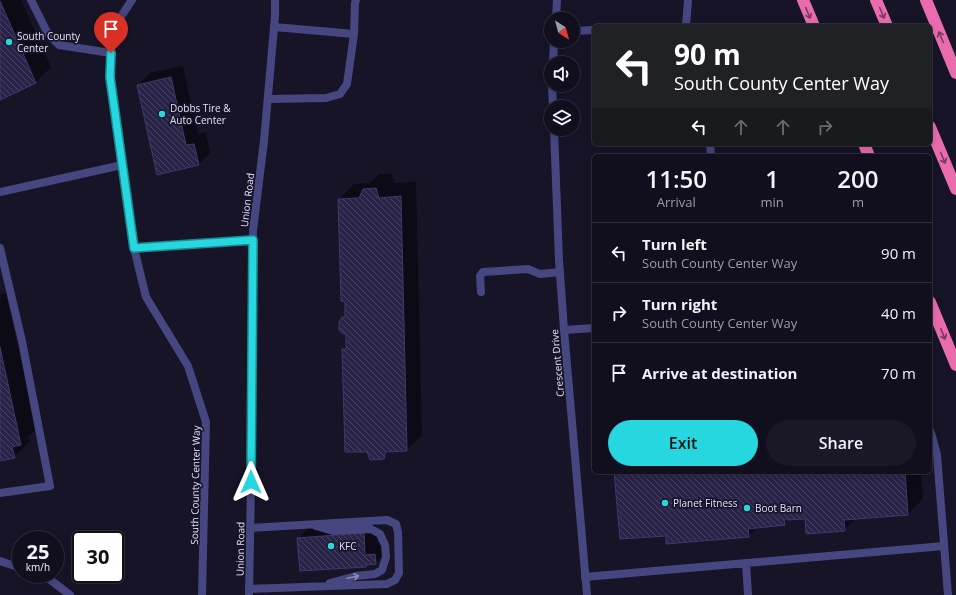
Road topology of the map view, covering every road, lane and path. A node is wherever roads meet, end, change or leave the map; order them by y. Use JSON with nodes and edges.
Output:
{"nodes":[{"id":1,"x":31,"y":0,"type":"edge"},
{"id":2,"x":132,"y":0,"type":"edge"},
{"id":3,"x":275,"y":0,"type":"edge"},
{"id":4,"x":356,"y":0,"type":"edge"},
{"id":5,"x":557,"y":0,"type":"edge"},
{"id":6,"x":688,"y":0,"type":"edge"},
{"id":7,"x":803,"y":0,"type":"edge"},
{"id":8,"x":876,"y":0,"type":"edge"},
{"id":9,"x":926,"y":0,"type":"edge"},
{"id":10,"x":556,"y":12,"type":"edge"},
{"id":11,"x":686,"y":24,"type":"edge"},
{"id":12,"x":813,"y":24,"type":"edge"},
{"id":13,"x":886,"y":24,"type":"edge"},
{"id":14,"x":274,"y":27,"type":"junction"},
{"id":15,"x":592,"y":30,"type":"edge"},
{"id":16,"x":580,"y":31,"type":"edge"},
{"id":17,"x":354,"y":34,"type":"junction"},
{"id":18,"x":111,"y":53,"type":"junction"},
{"id":19,"x":956,"y":73,"type":"edge"},
{"id":20,"x":268,"y":99,"type":"junction"},
{"id":21,"x":932,"y":133,"type":"edge"},
{"id":22,"x":554,"y":136,"type":"edge"},
{"id":23,"x":122,"y":165,"type":"junction"},
{"id":24,"x":956,"y":189,"type":"edge"},
{"id":25,"x":0,"y":192,"type":"edge"},
{"id":26,"x":253,"y":240,"type":"junction"},
{"id":27,"x":0,"y":248,"type":"edge"},
{"id":28,"x":134,"y":248,"type":"junction"},
{"id":29,"x":560,"y":272,"type":"junction"},
{"id":30,"x":481,"y":292,"type":"dead end"},
{"id":31,"x":932,"y":307,"type":"edge"},
{"id":32,"x":592,"y":328,"type":"edge"},
{"id":33,"x":564,"y":330,"type":"junction"},
{"id":34,"x":956,"y":365,"type":"edge"},
{"id":35,"x":932,"y":436,"type":"edge"},
{"id":36,"x":0,"y":493,"type":"edge"},
{"id":37,"x":311,"y":524,"type":"junction"},
{"id":38,"x":250,"y":528,"type":"junction"},
{"id":39,"x":944,"y":546,"type":"junction"},
{"id":40,"x":0,"y":561,"type":"edge"},
{"id":41,"x":746,"y":563,"type":"junction"},
{"id":42,"x":12,"y":565,"type":"edge"},
{"id":43,"x":585,"y":577,"type":"junction"},
{"id":44,"x":54,"y":583,"type":"edge"},
{"id":45,"x":315,"y":587,"type":"junction"},
{"id":46,"x":249,"y":592,"type":"edge"},
{"id":47,"x":70,"y":595,"type":"edge"},
{"id":48,"x":202,"y":595,"type":"edge"},
{"id":49,"x":587,"y":595,"type":"edge"},
{"id":50,"x":748,"y":595,"type":"edge"},
{"id":51,"x":948,"y":595,"type":"edge"}],
"edges":[{"from":1,"to":18,"type":"street"},
{"from":2,"to":18,"type":"street","name":"South County Center Way"},
{"from":3,"to":14,"type":"street","name":"Union Road"},
{"from":4,"to":17,"type":"street"},
{"from":5,"to":10,"type":"street"},
{"from":6,"to":11,"type":"street"},
{"from":7,"to":12,"type":"highway","one_way":true},
{"from":8,"to":13,"type":"highway","one_way":true},
{"from":19,"to":9,"type":"highway","one_way":true},
{"from":14,"to":17,"type":"street"},
{"from":14,"to":20,"type":"street","name":"Union Road"},
{"from":15,"to":16,"type":"street"},
{"from":17,"to":20,"type":"street"},
{"from":18,"to":23,"type":"street","name":"South County Center Way"},
{"from":20,"to":26,"type":"street","name":"Union Road"},
{"from":21,"to":24,"type":"highway","one_way":true},
{"from":22,"to":29,"type":"street","name":"Crescent Drive"},
{"from":23,"to":25,"type":"street"},
{"from":23,"to":28,"type":"street","name":"South County Center Way"},
{"from":26,"to":28,"type":"street"},
{"from":26,"to":38,"type":"street","name":"Union Road"},
{"from":27,"to":36,"type":"street"},
{"from":28,"to":48,"type":"street","name":"South County Center Way"},
{"from":29,"to":30,"type":"street"},
{"from":29,"to":33,"type":"street","name":"Crescent Drive"},
{"from":31,"to":34,"type":"highway","one_way":true},
{"from":32,"to":33,"type":"street"},
{"from":33,"to":43,"type":"street","name":"Crescent Drive"},
{"from":35,"to":39,"type":"street"},
{"from":37,"to":38,"type":"street"},
{"from":45,"to":37,"type":"street","one_way":true},
{"from":37,"to":45,"type":"street"},
{"from":38,"to":46,"type":"street","name":"Union Road"},
{"from":39,"to":41,"type":"street"},
{"from":39,"to":51,"type":"street"},
{"from":40,"to":42,"type":"street"},
{"from":41,"to":43,"type":"street"},
{"from":41,"to":50,"type":"street"},
{"from":43,"to":49,"type":"street","name":"Crescent Drive"},
{"from":44,"to":47,"type":"street"},
{"from":45,"to":46,"type":"street"}]}
